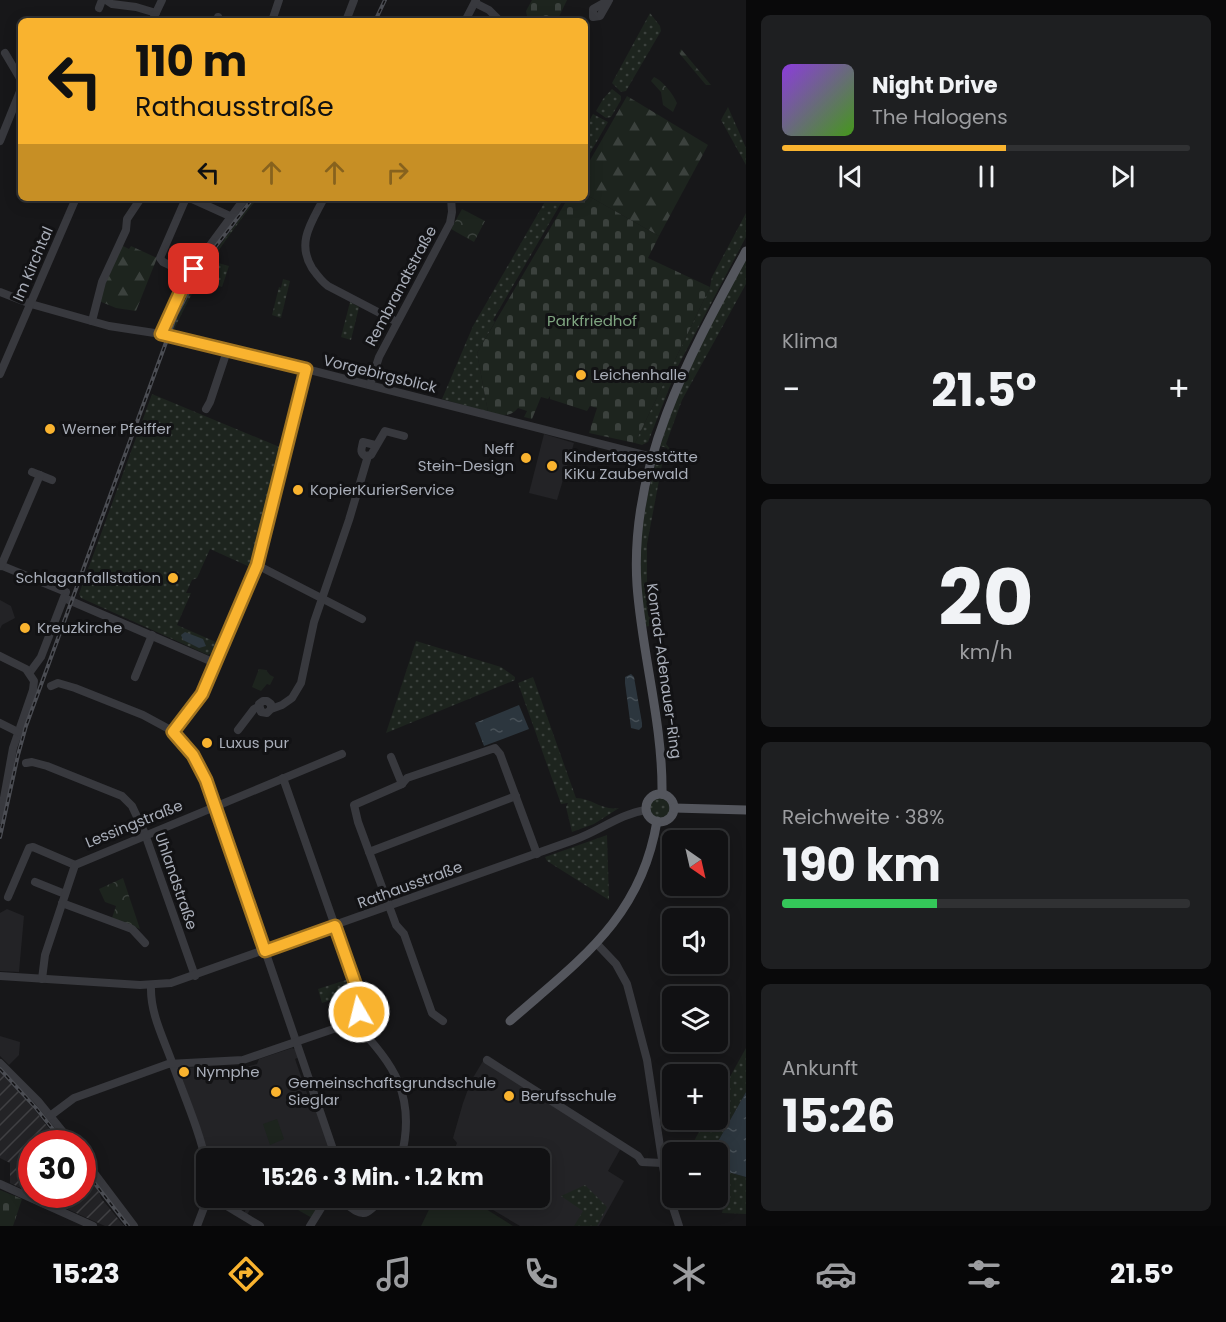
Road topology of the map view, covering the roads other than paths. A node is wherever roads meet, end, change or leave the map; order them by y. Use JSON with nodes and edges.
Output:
{"nodes":[{"id":1,"x":162,"y":0,"type":"edge"},
{"id":2,"x":279,"y":0,"type":"edge"},
{"id":3,"x":354,"y":0,"type":"edge"},
{"id":4,"x":476,"y":1,"type":"edge"},
{"id":5,"x":102,"y":2,"type":"edge"},
{"id":6,"x":154,"y":17,"type":"edge"},
{"id":7,"x":273,"y":18,"type":"edge"},
{"id":8,"x":347,"y":18,"type":"edge"},
{"id":9,"x":467,"y":18,"type":"edge"},
{"id":10,"x":497,"y":18,"type":"edge"},
{"id":11,"x":4,"y":53,"type":"dead end"},
{"id":12,"x":18,"y":75,"type":"edge"},
{"id":13,"x":18,"y":96,"type":"edge"},
{"id":14,"x":0,"y":141,"type":"edge"},
{"id":15,"x":75,"y":201,"type":"edge"},
{"id":16,"x":139,"y":201,"type":"edge"},
{"id":17,"x":187,"y":201,"type":"edge"},
{"id":18,"x":195,"y":201,"type":"edge"},
{"id":19,"x":243,"y":201,"type":"edge"},
{"id":20,"x":323,"y":201,"type":"edge"},
{"id":21,"x":451,"y":201,"type":"edge"},
{"id":22,"x":232,"y":217,"type":"junction"},
{"id":23,"x":746,"y":251,"type":"edge"},
{"id":24,"x":191,"y":275,"type":"junction"},
{"id":25,"x":0,"y":291,"type":"edge"},
{"id":26,"x":31,"y":304,"type":"junction"},
{"id":27,"x":92,"y":321,"type":"junction"},
{"id":28,"x":397,"y":322,"type":"junction"},
{"id":29,"x":161,"y":334,"type":"junction"},
{"id":30,"x":227,"y":351,"type":"junction"},
{"id":31,"x":306,"y":369,"type":"junction"},
{"id":32,"x":0,"y":374,"type":"edge"},
{"id":33,"x":370,"y":385,"type":"junction"},
{"id":34,"x":206,"y":409,"type":"dead end"},
{"id":35,"x":404,"y":436,"type":"dead end"},
{"id":36,"x":375,"y":445,"type":"junction"},
{"id":37,"x":368,"y":456,"type":"junction"},
{"id":38,"x":652,"y":457,"type":"junction"},
{"id":39,"x":32,"y":472,"type":"dead end"},
{"id":40,"x":40,"y":475,"type":"junction"},
{"id":41,"x":52,"y":480,"type":"dead end"},
{"id":42,"x":257,"y":565,"type":"junction"},
{"id":43,"x":1,"y":566,"type":"edge"},
{"id":44,"x":65,"y":595,"type":"junction"},
{"id":45,"x":323,"y":599,"type":"junction"},
{"id":46,"x":362,"y":619,"type":"dead end"},
{"id":47,"x":152,"y":635,"type":"junction"},
{"id":48,"x":0,"y":656,"type":"edge"},
{"id":49,"x":215,"y":663,"type":"junction"},
{"id":50,"x":30,"y":672,"type":"junction"},
{"id":51,"x":135,"y":677,"type":"dead end"},
{"id":52,"x":51,"y":686,"type":"dead end"},
{"id":53,"x":0,"y":723,"type":"edge"},
{"id":54,"x":238,"y":730,"type":"dead end"},
{"id":55,"x":18,"y":732,"type":"junction"},
{"id":56,"x":173,"y":732,"type":"junction"},
{"id":57,"x":342,"y":754,"type":"dead end"},
{"id":58,"x":391,"y":758,"type":"dead end"},
{"id":59,"x":26,"y":764,"type":"dead end"},
{"id":60,"x":283,"y":778,"type":"junction"},
{"id":61,"x":402,"y":784,"type":"junction"},
{"id":62,"x":662,"y":794,"type":"junction"},
{"id":63,"x":516,"y":796,"type":"junction"},
{"id":64,"x":216,"y":806,"type":"junction"},
{"id":65,"x":674,"y":808,"type":"junction"},
{"id":66,"x":646,"y":810,"type":"junction"},
{"id":67,"x":746,"y":810,"type":"edge"},
{"id":68,"x":0,"y":820,"type":"edge"},
{"id":69,"x":657,"y":821,"type":"junction"},
{"id":70,"x":145,"y":834,"type":"junction"},
{"id":71,"x":369,"y":852,"type":"junction"},
{"id":72,"x":537,"y":854,"type":"junction"},
{"id":73,"x":75,"y":865,"type":"junction"},
{"id":74,"x":35,"y":882,"type":"dead end"},
{"id":75,"x":65,"y":894,"type":"junction"},
{"id":76,"x":8,"y":897,"type":"dead end"},
{"id":77,"x":62,"y":903,"type":"junction"},
{"id":78,"x":389,"y":907,"type":"junction"},
{"id":79,"x":335,"y":926,"type":"junction"},
{"id":80,"x":145,"y":943,"type":"dead end"},
{"id":81,"x":597,"y":944,"type":"junction"},
{"id":82,"x":265,"y":951,"type":"junction"},
{"id":83,"x":0,"y":976,"type":"edge"},
{"id":84,"x":195,"y":976,"type":"junction"},
{"id":85,"x":42,"y":979,"type":"junction"},
{"id":86,"x":151,"y":986,"type":"junction"},
{"id":87,"x":352,"y":1021,"type":"junction"},
{"id":88,"x":443,"y":1021,"type":"dead end"},
{"id":89,"x":510,"y":1021,"type":"dead end"},
{"id":90,"x":297,"y":1041,"type":"junction"},
{"id":91,"x":486,"y":1060,"type":"dead end"},
{"id":92,"x":0,"y":1063,"type":"edge"},
{"id":93,"x":173,"y":1064,"type":"junction"},
{"id":94,"x":50,"y":1116,"type":"junction"},
{"id":95,"x":61,"y":1130,"type":"edge"},
{"id":96,"x":201,"y":1148,"type":"edge"},
{"id":97,"x":333,"y":1148,"type":"edge"},
{"id":98,"x":402,"y":1148,"type":"edge"},
{"id":99,"x":662,"y":1163,"type":"joint"},
{"id":100,"x":96,"y":1176,"type":"edge"},
{"id":101,"x":0,"y":1184,"type":"edge"},
{"id":102,"x":205,"y":1208,"type":"edge"},
{"id":103,"x":229,"y":1208,"type":"edge"},
{"id":104,"x":321,"y":1208,"type":"edge"},
{"id":105,"x":352,"y":1208,"type":"edge"},
{"id":106,"x":374,"y":1208,"type":"edge"},
{"id":107,"x":672,"y":1208,"type":"edge"},
{"id":108,"x":82,"y":1224,"type":"edge"},
{"id":109,"x":93,"y":1226,"type":"edge"},
{"id":110,"x":134,"y":1226,"type":"edge"},
{"id":111,"x":197,"y":1226,"type":"edge"},
{"id":112,"x":260,"y":1226,"type":"edge"},
{"id":113,"x":310,"y":1226,"type":"edge"},
{"id":114,"x":679,"y":1226,"type":"edge"}],
"edges":[{"from":1,"to":6,"type":"street"},
{"from":2,"to":7,"type":"street"},
{"from":3,"to":8,"type":"street"},
{"from":4,"to":9,"type":"street"},
{"from":4,"to":10,"type":"street"},
{"from":5,"to":6,"type":"street"},
{"from":11,"to":12,"type":"street"},
{"from":13,"to":14,"type":"street"},
{"from":15,"to":26,"type":"street","name":"Im Kirchtal"},
{"from":16,"to":27,"type":"street"},
{"from":17,"to":24,"type":"street"},
{"from":18,"to":22,"type":"street"},
{"from":19,"to":22,"type":"street"},
{"from":20,"to":28,"type":"street"},
{"from":21,"to":28,"type":"street","name":"Rembrandtstraße"},
{"from":22,"to":24,"type":"street"},
{"from":23,"to":38,"type":"main road","name":"Konrad-Adenauer-Ring"},
{"from":24,"to":29,"type":"street"},
{"from":25,"to":26,"type":"street","name":"Vorgebirgsblick"},
{"from":26,"to":27,"type":"street","name":"Vorgebirgsblick"},
{"from":26,"to":32,"type":"street","name":"Im Kirchtal"},
{"from":27,"to":29,"type":"street","name":"Vorgebirgsblick"},
{"from":28,"to":33,"type":"street","name":"Rembrandtstraße"},
{"from":29,"to":30,"type":"street","name":"Vorgebirgsblick"},
{"from":30,"to":31,"type":"street","name":"Vorgebirgsblick"},
{"from":30,"to":34,"type":"street"},
{"from":31,"to":33,"type":"street","name":"Vorgebirgsblick"},
{"from":31,"to":42,"type":"street"},
{"from":33,"to":38,"type":"street","name":"Vorgebirgsblick"},
{"from":35,"to":36,"type":"street"},
{"from":36,"to":37,"type":"street"},
{"from":36,"to":37,"type":"street"},
{"from":37,"to":45,"type":"street"},
{"from":38,"to":62,"type":"main road","name":"Konrad-Adenauer-Ring"},
{"from":39,"to":40,"type":"street"},
{"from":40,"to":41,"type":"street"},
{"from":40,"to":43,"type":"street"},
{"from":42,"to":45,"type":"street"},
{"from":42,"to":49,"type":"street"},
{"from":43,"to":44,"type":"street"},
{"from":44,"to":47,"type":"street"},
{"from":44,"to":50,"type":"street"},
{"from":45,"to":46,"type":"street"},
{"from":45,"to":54,"type":"street"},
{"from":47,"to":49,"type":"street"},
{"from":47,"to":51,"type":"street"},
{"from":48,"to":50,"type":"street"},
{"from":49,"to":56,"type":"street"},
{"from":50,"to":55,"type":"street"},
{"from":52,"to":56,"type":"street"},
{"from":53,"to":55,"type":"street"},
{"from":55,"to":68,"type":"street"},
{"from":56,"to":64,"type":"street"},
{"from":57,"to":60,"type":"street","name":"Lessingstraße"},
{"from":58,"to":61,"type":"street"},
{"from":59,"to":70,"type":"street","name":"Uhlandstraße"},
{"from":60,"to":64,"type":"street","name":"Lessingstraße"},
{"from":60,"to":79,"type":"street"},
{"from":61,"to":63,"type":"street"},
{"from":61,"to":71,"type":"street"},
{"from":62,"to":65,"type":"main road"},
{"from":62,"to":66,"type":"main road"},
{"from":63,"to":71,"type":"street"},
{"from":63,"to":72,"type":"street"},
{"from":64,"to":70,"type":"street","name":"Lessingstraße"},
{"from":64,"to":82,"type":"street"},
{"from":65,"to":67,"type":"main road"},
{"from":65,"to":69,"type":"main road"},
{"from":66,"to":69,"type":"main road"},
{"from":66,"to":72,"type":"street","name":"Rathausstraße"},
{"from":69,"to":81,"type":"main road"},
{"from":70,"to":73,"type":"street","name":"Lessingstraße"},
{"from":70,"to":84,"type":"street","name":"Uhlandstraße"},
{"from":71,"to":78,"type":"street"},
{"from":72,"to":78,"type":"street","name":"Rathausstraße"},
{"from":73,"to":75,"type":"street","name":"Lessingstraße"},
{"from":73,"to":76,"type":"street"},
{"from":74,"to":75,"type":"street"},
{"from":75,"to":77,"type":"street","name":"Lessingstraße"},
{"from":77,"to":80,"type":"street"},
{"from":77,"to":85,"type":"street","name":"Lessingstraße"},
{"from":78,"to":79,"type":"street","name":"Rathausstraße"},
{"from":78,"to":88,"type":"street"},
{"from":79,"to":82,"type":"street","name":"Rathausstraße"},
{"from":79,"to":87,"type":"street"},
{"from":81,"to":89,"type":"main road"},
{"from":81,"to":99,"type":"street"},
{"from":82,"to":84,"type":"street","name":"Rathausstraße"},
{"from":82,"to":90,"type":"street"},
{"from":83,"to":85,"type":"street","name":"Rathausstraße"},
{"from":84,"to":86,"type":"street","name":"Rathausstraße"},
{"from":85,"to":86,"type":"street","name":"Rathausstraße"},
{"from":86,"to":93,"type":"street"},
{"from":87,"to":90,"type":"street"},
{"from":87,"to":98,"type":"street"},
{"from":90,"to":93,"type":"street"},
{"from":90,"to":97,"type":"street"},
{"from":91,"to":99,"type":"street"},
{"from":92,"to":94,"type":"street"},
{"from":93,"to":94,"type":"street"},
{"from":93,"to":96,"type":"street"},
{"from":94,"to":95,"type":"street"},
{"from":100,"to":110,"type":"street"},
{"from":101,"to":108,"type":"street"},
{"from":102,"to":111,"type":"street"},
{"from":103,"to":112,"type":"street"},
{"from":104,"to":113,"type":"street"},
{"from":105,"to":106,"type":"street"},
{"from":107,"to":114,"type":"street"},
{"from":108,"to":109,"type":"street"}]}
